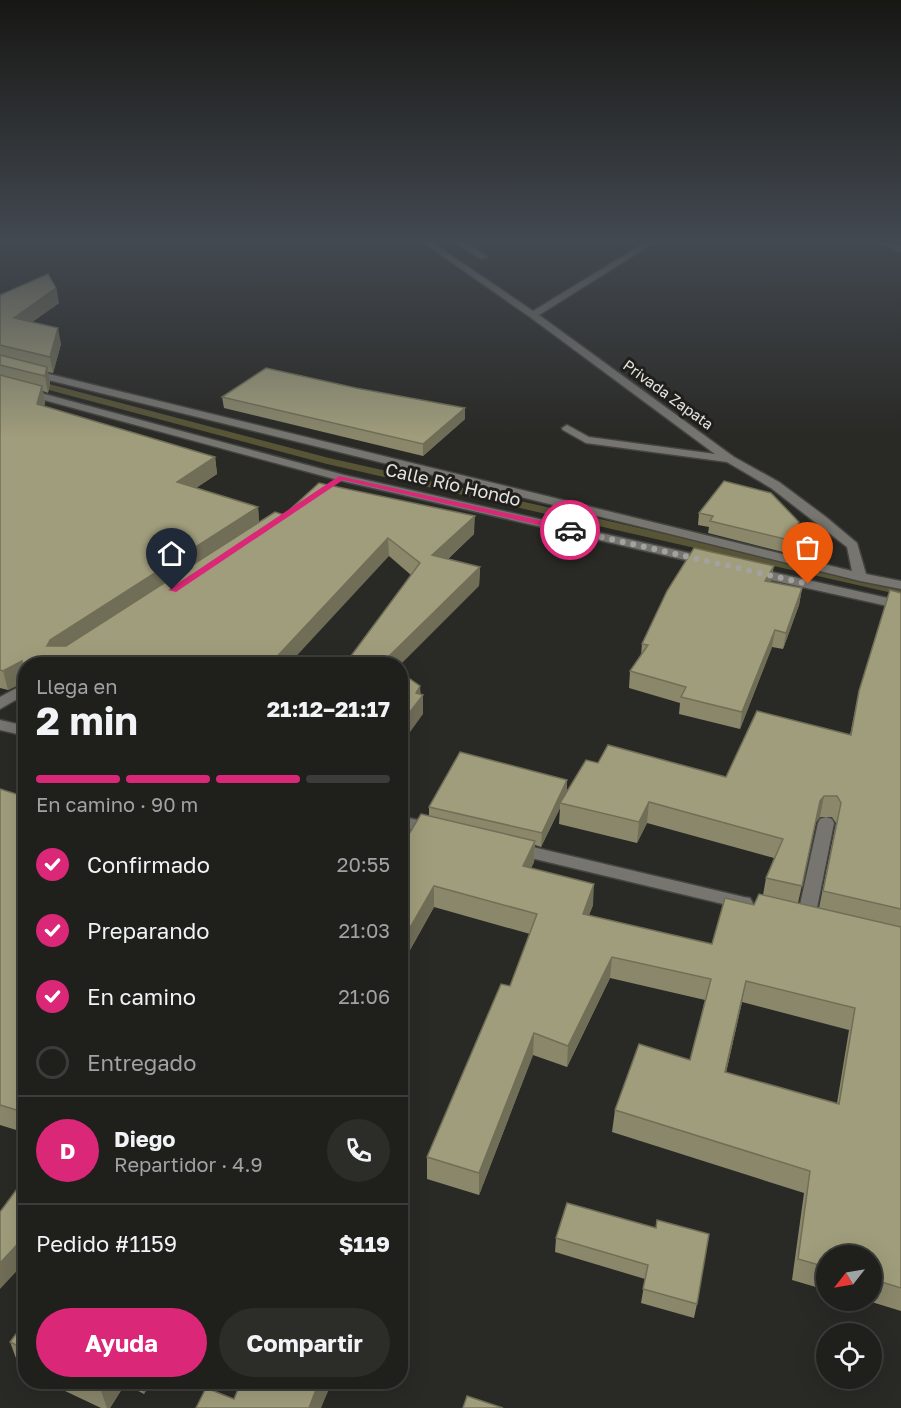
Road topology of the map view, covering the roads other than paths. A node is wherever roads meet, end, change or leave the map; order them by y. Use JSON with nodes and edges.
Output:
{"nodes":[{"id":1,"x":520,"y":307,"type":"edge"},
{"id":2,"x":546,"y":307,"type":"edge"},
{"id":3,"x":533,"y":315,"type":"junction"},
{"id":4,"x":0,"y":365,"type":"edge"},
{"id":5,"x":0,"y":385,"type":"edge"},
{"id":6,"x":567,"y":428,"type":"dead end"},
{"id":7,"x":730,"y":459,"type":"junction"},
{"id":8,"x":342,"y":478,"type":"junction"},
{"id":9,"x":322,"y":491,"type":"edge"},
{"id":10,"x":714,"y":563,"type":"edge"},
{"id":11,"x":738,"y":568,"type":"edge"},
{"id":12,"x":860,"y":577,"type":"junction"},
{"id":13,"x":901,"y":585,"type":"edge"},
{"id":14,"x":901,"y":605,"type":"edge"},
{"id":15,"x":18,"y":692,"type":"edge"},
{"id":16,"x":0,"y":704,"type":"edge"},
{"id":17,"x":0,"y":725,"type":"edge"},
{"id":18,"x":18,"y":729,"type":"edge"},
{"id":19,"x":408,"y":823,"type":"edge"},
{"id":20,"x":826,"y":823,"type":"dead end"},
{"id":21,"x":447,"y":832,"type":"edge"},
{"id":22,"x":493,"y":843,"type":"edge"},
{"id":23,"x":760,"y":907,"type":"edge"},
{"id":24,"x":783,"y":913,"type":"edge"},
{"id":25,"x":806,"y":918,"type":"junction"},
{"id":26,"x":827,"y":923,"type":"edge"}],
"edges":[{"from":1,"to":3,"type":"street","name":"Privada Zapata"},
{"from":2,"to":3,"type":"street"},
{"from":3,"to":7,"type":"street","name":"Privada Zapata"},
{"from":4,"to":12,"type":"street","name":"Calle Río Hondo"},
{"from":5,"to":8,"type":"street","name":"Calle Río Hondo"},
{"from":6,"to":7,"type":"street"},
{"from":7,"to":12,"type":"street","name":"Privada Zapata"},
{"from":8,"to":9,"type":"street"},
{"from":8,"to":10,"type":"street","name":"Calle Río Hondo"},
{"from":11,"to":14,"type":"street"},
{"from":12,"to":13,"type":"street","name":"Calle Río Hondo"},
{"from":15,"to":16,"type":"street"},
{"from":17,"to":18,"type":"street"},
{"from":19,"to":21,"type":"street"},
{"from":20,"to":25,"type":"street"},
{"from":22,"to":23,"type":"street"},
{"from":24,"to":25,"type":"street"},
{"from":25,"to":26,"type":"street"}]}
